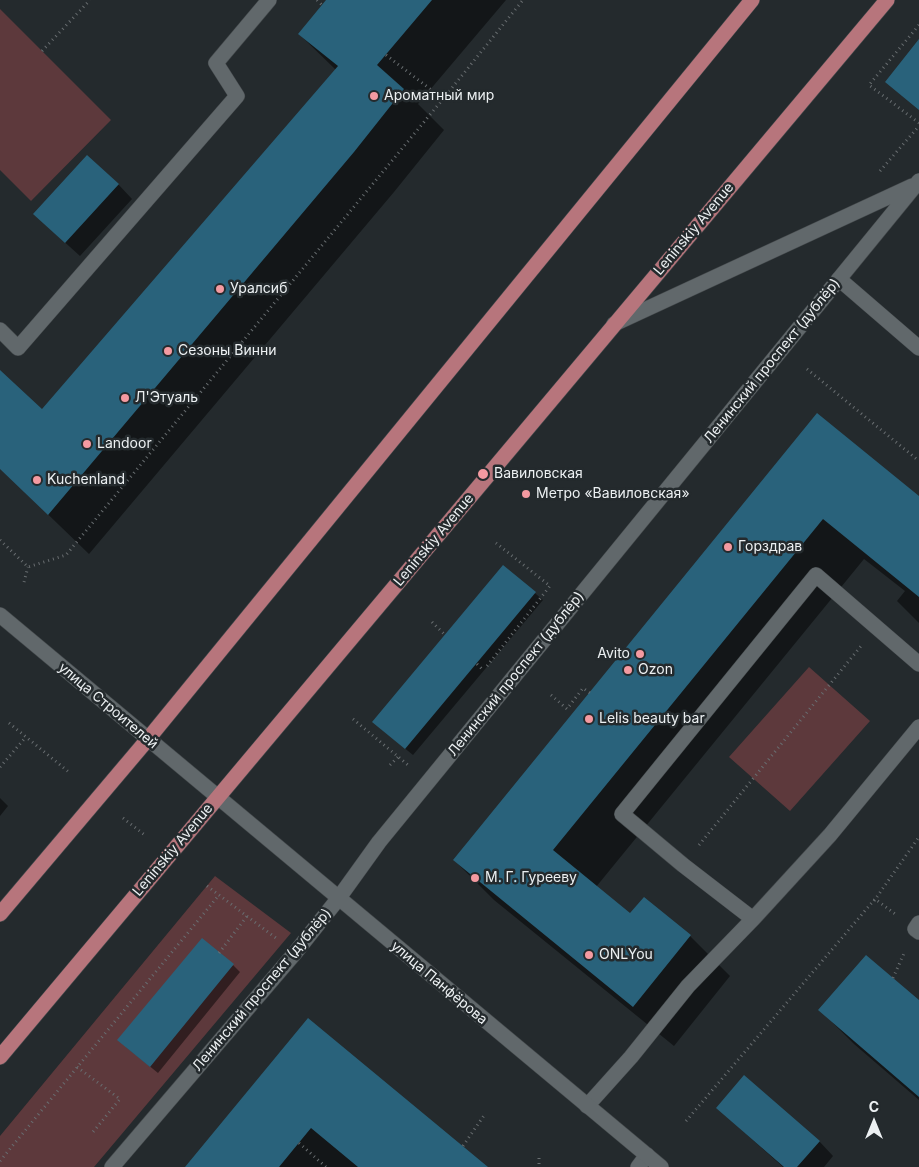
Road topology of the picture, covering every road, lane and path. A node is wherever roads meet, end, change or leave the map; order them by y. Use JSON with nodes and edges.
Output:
{"nodes":[{"id":1,"x":90,"y":0,"type":"edge"},
{"id":2,"x":269,"y":0,"type":"edge"},
{"id":3,"x":316,"y":0,"type":"edge"},
{"id":4,"x":523,"y":0,"type":"edge"},
{"id":5,"x":752,"y":0,"type":"edge"},
{"id":6,"x":887,"y":0,"type":"edge"},
{"id":7,"x":322,"y":5,"type":"dead end"},
{"id":8,"x":919,"y":25,"type":"edge"},
{"id":9,"x":42,"y":51,"type":"dead end"},
{"id":10,"x":386,"y":55,"type":"dead end"},
{"id":11,"x":443,"y":99,"type":"junction"},
{"id":12,"x":919,"y":123,"type":"edge"},
{"id":13,"x":917,"y":183,"type":"edge"},
{"id":14,"x":839,"y":279,"type":"junction"},
{"id":15,"x":614,"y":324,"type":"junction"},
{"id":16,"x":0,"y":330,"type":"edge"},
{"id":17,"x":919,"y":348,"type":"edge"},
{"id":18,"x":807,"y":369,"type":"dead end"},
{"id":19,"x":919,"y":460,"type":"edge"},
{"id":20,"x":0,"y":540,"type":"edge"},
{"id":21,"x":496,"y":543,"type":"dead end"},
{"id":22,"x":28,"y":568,"type":"junction"},
{"id":23,"x":24,"y":582,"type":"dead end"},
{"id":24,"x":0,"y":615,"type":"edge"},
{"id":25,"x":432,"y":622,"type":"dead end"},
{"id":26,"x":876,"y":627,"type":"junction"},
{"id":27,"x":445,"y":635,"type":"dead end"},
{"id":28,"x":477,"y":664,"type":"dead end"},
{"id":29,"x":919,"y":664,"type":"edge"},
{"id":30,"x":483,"y":670,"type":"junction"},
{"id":31,"x":477,"y":678,"type":"dead end"},
{"id":32,"x":590,"y":693,"type":"dead end"},
{"id":33,"x":551,"y":696,"type":"dead end"},
{"id":34,"x":353,"y":719,"type":"dead end"},
{"id":35,"x":9,"y":723,"type":"dead end"},
{"id":36,"x":919,"y":727,"type":"edge"},
{"id":37,"x":26,"y":737,"type":"junction"},
{"id":38,"x":148,"y":739,"type":"junction"},
{"id":39,"x":398,"y":757,"type":"junction"},
{"id":40,"x":414,"y":757,"type":"dead end"},
{"id":41,"x":390,"y":765,"type":"dead end"},
{"id":42,"x":408,"y":765,"type":"junction"},
{"id":43,"x":0,"y":767,"type":"edge"},
{"id":44,"x":402,"y":772,"type":"dead end"},
{"id":45,"x":70,"y":773,"type":"dead end"},
{"id":46,"x":217,"y":797,"type":"junction"},
{"id":47,"x":123,"y":818,"type":"dead end"},
{"id":48,"x":146,"y":836,"type":"dead end"},
{"id":49,"x":919,"y":837,"type":"edge"},
{"id":50,"x":683,"y":865,"type":"junction"},
{"id":51,"x":207,"y":886,"type":"dead end"},
{"id":52,"x":219,"y":895,"type":"junction"},
{"id":53,"x":338,"y":899,"type":"junction"},
{"id":54,"x":874,"y":901,"type":"junction"},
{"id":55,"x":0,"y":914,"type":"edge"},
{"id":56,"x":247,"y":916,"type":"junction"},
{"id":57,"x":753,"y":919,"type":"junction"},
{"id":58,"x":918,"y":928,"type":"edge"},
{"id":59,"x":282,"y":943,"type":"dead end"},
{"id":60,"x":220,"y":952,"type":"dead end"},
{"id":61,"x":0,"y":1057,"type":"edge"},
{"id":62,"x":77,"y":1067,"type":"junction"},
{"id":63,"x":587,"y":1106,"type":"junction"},
{"id":64,"x":485,"y":1114,"type":"dead end"},
{"id":65,"x":686,"y":1121,"type":"dead end"},
{"id":66,"x":93,"y":1132,"type":"dead end"},
{"id":67,"x":299,"y":1143,"type":"dead end"},
{"id":68,"x":462,"y":1146,"type":"dead end"},
{"id":69,"x":539,"y":1158,"type":"dead end"},
{"id":70,"x":0,"y":1161,"type":"edge"},
{"id":71,"x":642,"y":1161,"type":"edge"},
{"id":72,"x":112,"y":1167,"type":"edge"},
{"id":73,"x":326,"y":1167,"type":"edge"},
{"id":74,"x":539,"y":1167,"type":"edge"},
{"id":75,"x":661,"y":1167,"type":"edge"}],
"edges":[{"from":1,"to":9,"type":"path"},
{"from":2,"to":16,"type":"street"},
{"from":3,"to":7,"type":"path"},
{"from":4,"to":11,"type":"path"},
{"from":5,"to":38,"type":"main road"},
{"from":6,"to":15,"type":"main road","name":"Leninskiy Avenue"},
{"from":8,"to":12,"type":"path"},
{"from":10,"to":11,"type":"path"},
{"from":11,"to":22,"type":"path"},
{"from":13,"to":14,"type":"street","name":"Ленинский проспект (дублёр)"},
{"from":13,"to":15,"type":"street"},
{"from":14,"to":17,"type":"street"},
{"from":14,"to":53,"type":"street","name":"Ленинский проспект (дублёр)"},
{"from":15,"to":46,"type":"main road","name":"Leninskiy Avenue"},
{"from":18,"to":19,"type":"path"},
{"from":20,"to":22,"type":"path"},
{"from":21,"to":30,"type":"path"},
{"from":22,"to":23,"type":"path"},
{"from":24,"to":38,"type":"street","name":"улица Строителей"},
{"from":25,"to":27,"type":"path"},
{"from":26,"to":29,"type":"street"},
{"from":26,"to":50,"type":"path"},
{"from":26,"to":50,"type":"street"},
{"from":28,"to":30,"type":"path"},
{"from":30,"to":31,"type":"path"},
{"from":32,"to":33,"type":"path"},
{"from":34,"to":39,"type":"path"},
{"from":35,"to":37,"type":"path"},
{"from":36,"to":57,"type":"street"},
{"from":37,"to":43,"type":"path"},
{"from":37,"to":45,"type":"path"},
{"from":38,"to":46,"type":"street","name":"улица Строителей"},
{"from":38,"to":55,"type":"main road"},
{"from":39,"to":41,"type":"path"},
{"from":39,"to":42,"type":"path"},
{"from":40,"to":42,"type":"path"},
{"from":42,"to":44,"type":"path"},
{"from":46,"to":53,"type":"street","name":"улица Панфёрова"},
{"from":46,"to":61,"type":"main road","name":"Leninskiy Avenue"},
{"from":47,"to":48,"type":"path"},
{"from":49,"to":54,"type":"path"},
{"from":50,"to":57,"type":"street"},
{"from":51,"to":52,"type":"path"},
{"from":52,"to":56,"type":"path"},
{"from":52,"to":62,"type":"path"},
{"from":53,"to":63,"type":"street","name":"улица Панфёрова"},
{"from":53,"to":72,"type":"street","name":"Ленинский проспект (дублёр)"},
{"from":54,"to":58,"type":"path"},
{"from":54,"to":65,"type":"path"},
{"from":56,"to":59,"type":"path"},
{"from":56,"to":60,"type":"path"},
{"from":57,"to":63,"type":"street"},
{"from":62,"to":66,"type":"path"},
{"from":62,"to":70,"type":"path"},
{"from":63,"to":71,"type":"street","name":"улица Панфёрова"},
{"from":64,"to":68,"type":"path"},
{"from":67,"to":73,"type":"path"},
{"from":69,"to":74,"type":"path"},
{"from":71,"to":75,"type":"street","name":"улица Панфёрова"}]}
